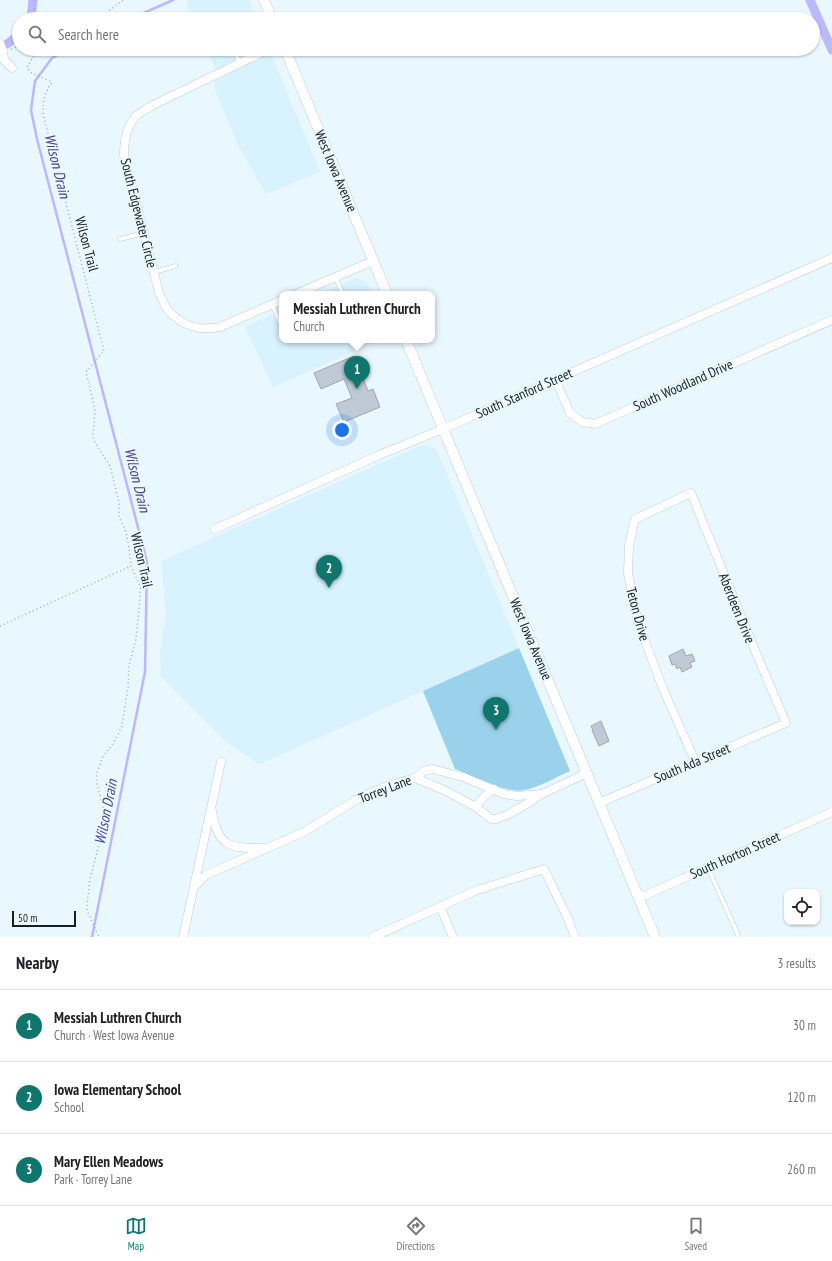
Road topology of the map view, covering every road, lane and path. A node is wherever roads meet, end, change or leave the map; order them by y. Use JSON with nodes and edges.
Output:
{"nodes":[{"id":1,"x":34,"y":0,"type":"edge"},
{"id":2,"x":123,"y":0,"type":"edge"},
{"id":3,"x":264,"y":0,"type":"edge"},
{"id":4,"x":35,"y":12,"type":"edge"},
{"id":5,"x":108,"y":12,"type":"edge"},
{"id":6,"x":269,"y":12,"type":"edge"},
{"id":7,"x":0,"y":43,"type":"edge"},
{"id":8,"x":34,"y":56,"type":"edge"},
{"id":9,"x":236,"y":56,"type":"edge"},
{"id":10,"x":254,"y":56,"type":"edge"},
{"id":11,"x":288,"y":56,"type":"edge"},
{"id":12,"x":240,"y":63,"type":"junction"},
{"id":13,"x":12,"y":68,"type":"dead end"},
{"id":14,"x":144,"y":233,"type":"junction"},
{"id":15,"x":120,"y":240,"type":"dead end"},
{"id":16,"x":832,"y":258,"type":"edge"},
{"id":17,"x":373,"y":261,"type":"junction"},
{"id":18,"x":176,"y":266,"type":"dead end"},
{"id":19,"x":154,"y":272,"type":"junction"},
{"id":20,"x":335,"y":277,"type":"junction"},
{"id":21,"x":303,"y":291,"type":"edge"},
{"id":22,"x":341,"y":291,"type":"edge"},
{"id":23,"x":386,"y":291,"type":"edge"},
{"id":24,"x":279,"y":301,"type":"edge"},
{"id":25,"x":272,"y":304,"type":"junction"},
{"id":26,"x":832,"y":320,"type":"edge"},
{"id":27,"x":279,"y":321,"type":"edge"},
{"id":28,"x":407,"y":343,"type":"edge"},
{"id":29,"x":555,"y":379,"type":"junction"},
{"id":30,"x":443,"y":429,"type":"junction"},
{"id":31,"x":691,"y":493,"type":"joint"},
{"id":32,"x":215,"y":529,"type":"dead end"},
{"id":33,"x":131,"y":566,"type":"junction"},
{"id":34,"x":0,"y":626,"type":"edge"},
{"id":35,"x":786,"y":723,"type":"joint"},
{"id":36,"x":221,"y":762,"type":"dead end"},
{"id":37,"x":695,"y":762,"type":"junction"},
{"id":38,"x":586,"y":773,"type":"junction"},
{"id":39,"x":416,"y":778,"type":"junction"},
{"id":40,"x":494,"y":789,"type":"junction"},
{"id":41,"x":542,"y":794,"type":"junction"},
{"id":42,"x":599,"y":803,"type":"junction"},
{"id":43,"x":211,"y":804,"type":"junction"},
{"id":44,"x":476,"y":807,"type":"junction"},
{"id":45,"x":832,"y":812,"type":"edge"},
{"id":46,"x":268,"y":848,"type":"junction"},
{"id":47,"x":708,"y":868,"type":"junction"},
{"id":48,"x":194,"y":887,"type":"junction"},
{"id":49,"x":639,"y":898,"type":"junction"},
{"id":50,"x":440,"y":906,"type":"junction"},
{"id":51,"x":99,"y":937,"type":"edge"},
{"id":52,"x":183,"y":937,"type":"edge"},
{"id":53,"x":373,"y":937,"type":"edge"},
{"id":54,"x":453,"y":937,"type":"edge"},
{"id":55,"x":575,"y":937,"type":"edge"},
{"id":56,"x":655,"y":937,"type":"edge"},
{"id":57,"x":739,"y":937,"type":"edge"}],
"edges":[{"from":1,"to":4,"type":"path"},
{"from":2,"to":5,"type":"path"},
{"from":3,"to":6,"type":"street"},
{"from":7,"to":13,"type":"street"},
{"from":8,"to":33,"type":"path","name":"Wilson Trail"},
{"from":9,"to":12,"type":"lane"},
{"from":10,"to":12,"type":"street","name":"South Edgewater Circle"},
{"from":11,"to":17,"type":"street","name":"West Iowa Avenue"},
{"from":12,"to":14,"type":"street","name":"South Edgewater Circle"},
{"from":14,"to":15,"type":"lane"},
{"from":14,"to":19,"type":"street","name":"South Edgewater Circle"},
{"from":16,"to":29,"type":"street","name":"South Stanford Street"},
{"from":17,"to":20,"type":"street"},
{"from":17,"to":23,"type":"street","name":"West Iowa Avenue"},
{"from":18,"to":19,"type":"lane"},
{"from":19,"to":25,"type":"street","name":"South Edgewater Circle"},
{"from":20,"to":21,"type":"street"},
{"from":20,"to":22,"type":"lane"},
{"from":24,"to":25,"type":"street","name":"South Edgewater Circle"},
{"from":25,"to":27,"type":"lane"},
{"from":26,"to":29,"type":"street","name":"South Woodland Drive"},
{"from":28,"to":30,"type":"street","name":"West Iowa Avenue"},
{"from":29,"to":30,"type":"street","name":"South Stanford Street"},
{"from":30,"to":32,"type":"street","name":"South Stanford Street"},
{"from":30,"to":38,"type":"street","name":"West Iowa Avenue"},
{"from":31,"to":35,"type":"street","name":"Aberdeen Drive"},
{"from":31,"to":37,"type":"street","name":"Teton Drive"},
{"from":33,"to":34,"type":"path"},
{"from":33,"to":51,"type":"path","name":"Wilson Trail"},
{"from":35,"to":37,"type":"street","name":"South Ada Street"},
{"from":36,"to":43,"type":"street"},
{"from":37,"to":42,"type":"street","name":"South Ada Street"},
{"from":38,"to":41,"type":"street","name":"Torrey Lane"},
{"from":38,"to":42,"type":"street","name":"West Iowa Avenue"},
{"from":39,"to":40,"type":"street","name":"Torrey Lane"},
{"from":39,"to":44,"type":"street"},
{"from":39,"to":46,"type":"street","name":"Torrey Lane"},
{"from":40,"to":41,"type":"street","name":"Torrey Lane"},
{"from":40,"to":44,"type":"street"},
{"from":41,"to":44,"type":"street"},
{"from":42,"to":49,"type":"street","name":"West Iowa Avenue"},
{"from":43,"to":46,"type":"street"},
{"from":43,"to":48,"type":"street"},
{"from":45,"to":47,"type":"street","name":"South Horton Street"},
{"from":46,"to":48,"type":"street","name":"Torrey Lane"},
{"from":47,"to":49,"type":"street","name":"South Horton Street"},
{"from":47,"to":57,"type":"lane"},
{"from":48,"to":52,"type":"street"},
{"from":49,"to":56,"type":"street","name":"West Iowa Avenue"},
{"from":50,"to":53,"type":"street"},
{"from":50,"to":54,"type":"street"},
{"from":50,"to":55,"type":"street"}]}
